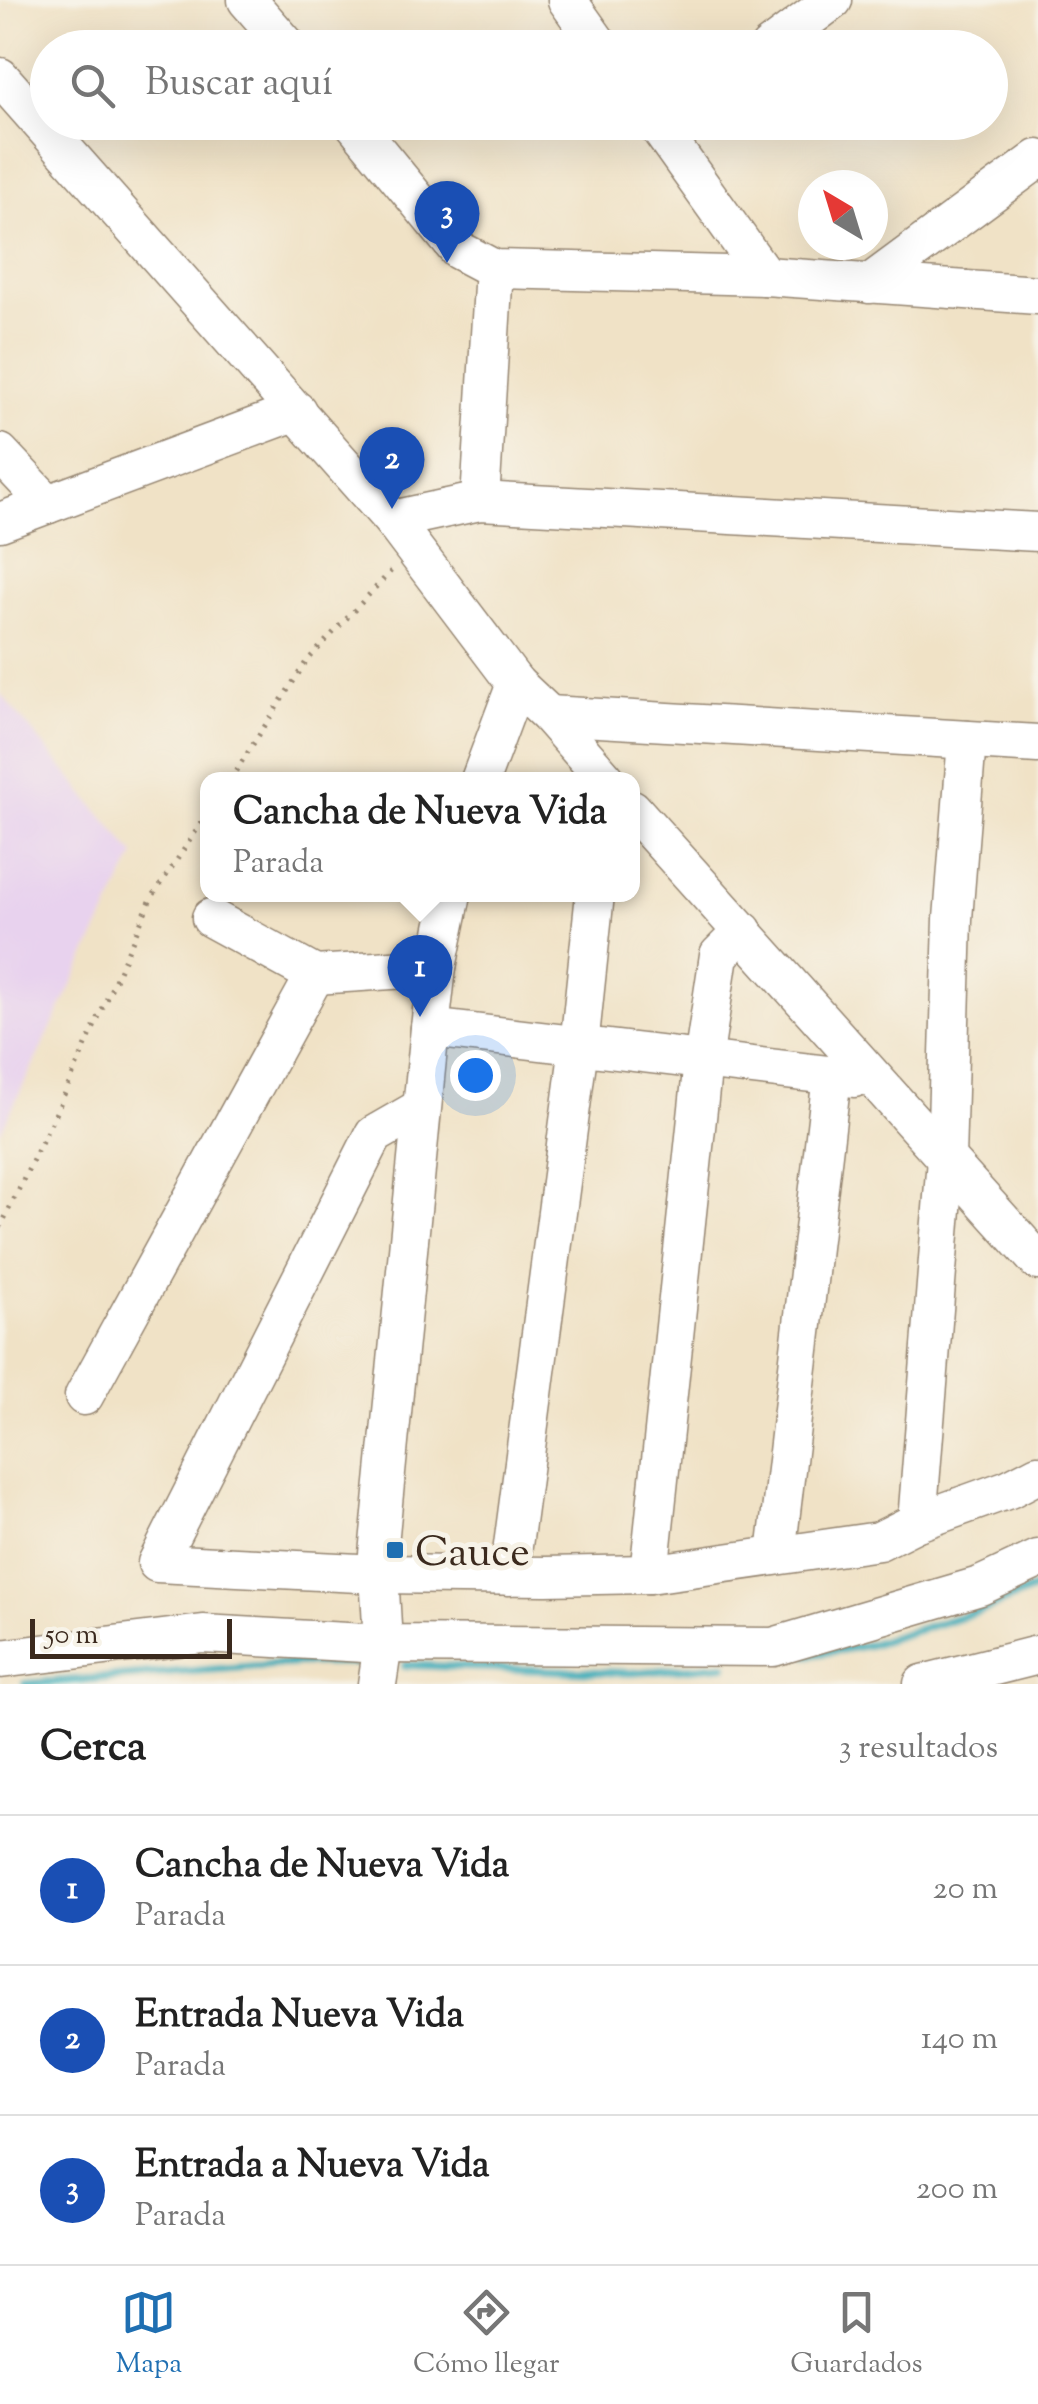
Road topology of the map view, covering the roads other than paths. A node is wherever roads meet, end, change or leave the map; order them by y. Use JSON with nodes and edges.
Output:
{"nodes":[{"id":1,"x":248,"y":0,"type":"edge"},
{"id":2,"x":567,"y":0,"type":"edge"},
{"id":3,"x":833,"y":0,"type":"edge"},
{"id":4,"x":274,"y":30,"type":"edge"},
{"id":5,"x":588,"y":30,"type":"edge"},
{"id":6,"x":793,"y":30,"type":"edge"},
{"id":7,"x":0,"y":77,"type":"edge"},
{"id":8,"x":30,"y":111,"type":"edge"},
{"id":9,"x":56,"y":140,"type":"edge"},
{"id":10,"x":367,"y":140,"type":"edge"},
{"id":11,"x":671,"y":140,"type":"edge"},
{"id":12,"x":1038,"y":159,"type":"edge"},
{"id":13,"x":494,"y":269,"type":"junction"},
{"id":14,"x":765,"y":276,"type":"junction"},
{"id":15,"x":870,"y":284,"type":"junction"},
{"id":16,"x":1038,"y":295,"type":"edge"},
{"id":17,"x":298,"y":411,"type":"junction"},
{"id":18,"x":0,"y":453,"type":"edge"},
{"id":19,"x":480,"y":501,"type":"junction"},
{"id":20,"x":48,"y":504,"type":"junction"},
{"id":21,"x":0,"y":522,"type":"edge"},
{"id":22,"x":1038,"y":532,"type":"edge"},
{"id":23,"x":403,"y":533,"type":"junction"},
{"id":24,"x":516,"y":684,"type":"junction"},
{"id":25,"x":548,"y":715,"type":"junction"},
{"id":26,"x":967,"y":740,"type":"junction"},
{"id":27,"x":1038,"y":744,"type":"edge"},
{"id":28,"x":483,"y":772,"type":"edge"},
{"id":29,"x":599,"y":772,"type":"edge"},
{"id":30,"x":640,"y":817,"type":"edge"},
{"id":31,"x":450,"y":902,"type":"edge"},
{"id":32,"x":594,"y":902,"type":"edge"},
{"id":33,"x":211,"y":918,"type":"dead end"},
{"id":34,"x":743,"y":932,"type":"junction"},
{"id":35,"x":437,"y":966,"type":"junction"},
{"id":36,"x":315,"y":974,"type":"junction"},
{"id":37,"x":430,"y":1028,"type":"junction"},
{"id":38,"x":579,"y":1046,"type":"junction"},
{"id":39,"x":703,"y":1060,"type":"junction"},
{"id":40,"x":832,"y":1076,"type":"junction"},
{"id":41,"x":877,"y":1081,"type":"junction"},
{"id":42,"x":421,"y":1108,"type":"junction"},
{"id":43,"x":946,"y":1159,"type":"junction"},
{"id":44,"x":1038,"y":1261,"type":"edge"},
{"id":45,"x":84,"y":1396,"type":"dead end"},
{"id":46,"x":1038,"y":1474,"type":"edge"},
{"id":47,"x":917,"y":1522,"type":"junction"},
{"id":48,"x":776,"y":1555,"type":"junction"},
{"id":49,"x":1038,"y":1560,"type":"edge"},
{"id":50,"x":379,"y":1574,"type":"junction"},
{"id":51,"x":649,"y":1574,"type":"junction"},
{"id":52,"x":509,"y":1576,"type":"junction"},
{"id":53,"x":383,"y":1644,"type":"junction"},
{"id":54,"x":1038,"y":1655,"type":"edge"},
{"id":55,"x":0,"y":1658,"type":"edge"},
{"id":56,"x":377,"y":1684,"type":"edge"},
{"id":57,"x":923,"y":1684,"type":"edge"}],
"edges":[{"from":1,"to":4,"type":"street"},
{"from":2,"to":5,"type":"street"},
{"from":3,"to":6,"type":"street"},
{"from":7,"to":8,"type":"street"},
{"from":9,"to":17,"type":"street"},
{"from":10,"to":13,"type":"street"},
{"from":11,"to":14,"type":"street"},
{"from":12,"to":15,"type":"street"},
{"from":13,"to":14,"type":"street"},
{"from":13,"to":19,"type":"street"},
{"from":14,"to":15,"type":"street"},
{"from":15,"to":16,"type":"street"},
{"from":17,"to":20,"type":"street"},
{"from":17,"to":23,"type":"street"},
{"from":18,"to":20,"type":"street"},
{"from":19,"to":22,"type":"street"},
{"from":19,"to":23,"type":"street"},
{"from":20,"to":21,"type":"street"},
{"from":23,"to":24,"type":"street"},
{"from":24,"to":25,"type":"street"},
{"from":24,"to":28,"type":"street"},
{"from":25,"to":26,"type":"street"},
{"from":25,"to":29,"type":"street"},
{"from":26,"to":27,"type":"street"},
{"from":26,"to":43,"type":"street"},
{"from":30,"to":34,"type":"street"},
{"from":31,"to":35,"type":"street"},
{"from":32,"to":38,"type":"street"},
{"from":33,"to":36,"type":"street"},
{"from":34,"to":39,"type":"street"},
{"from":34,"to":41,"type":"street"},
{"from":35,"to":36,"type":"street"},
{"from":35,"to":37,"type":"street"},
{"from":36,"to":45,"type":"street"},
{"from":37,"to":38,"type":"street"},
{"from":37,"to":42,"type":"street"},
{"from":38,"to":39,"type":"street"},
{"from":38,"to":52,"type":"street"},
{"from":39,"to":40,"type":"street"},
{"from":39,"to":51,"type":"street"},
{"from":40,"to":41,"type":"street"},
{"from":40,"to":48,"type":"street"},
{"from":41,"to":43,"type":"street"},
{"from":42,"to":50,"type":"street"},
{"from":42,"to":50,"type":"street"},
{"from":43,"to":44,"type":"street"},
{"from":43,"to":47,"type":"street"},
{"from":46,"to":47,"type":"street"},
{"from":47,"to":48,"type":"street"},
{"from":48,"to":51,"type":"street"},
{"from":49,"to":53,"type":"street"},
{"from":50,"to":52,"type":"street"},
{"from":50,"to":53,"type":"street"},
{"from":51,"to":52,"type":"street"},
{"from":53,"to":55,"type":"street"},
{"from":53,"to":56,"type":"street"},
{"from":54,"to":57,"type":"street"}]}
